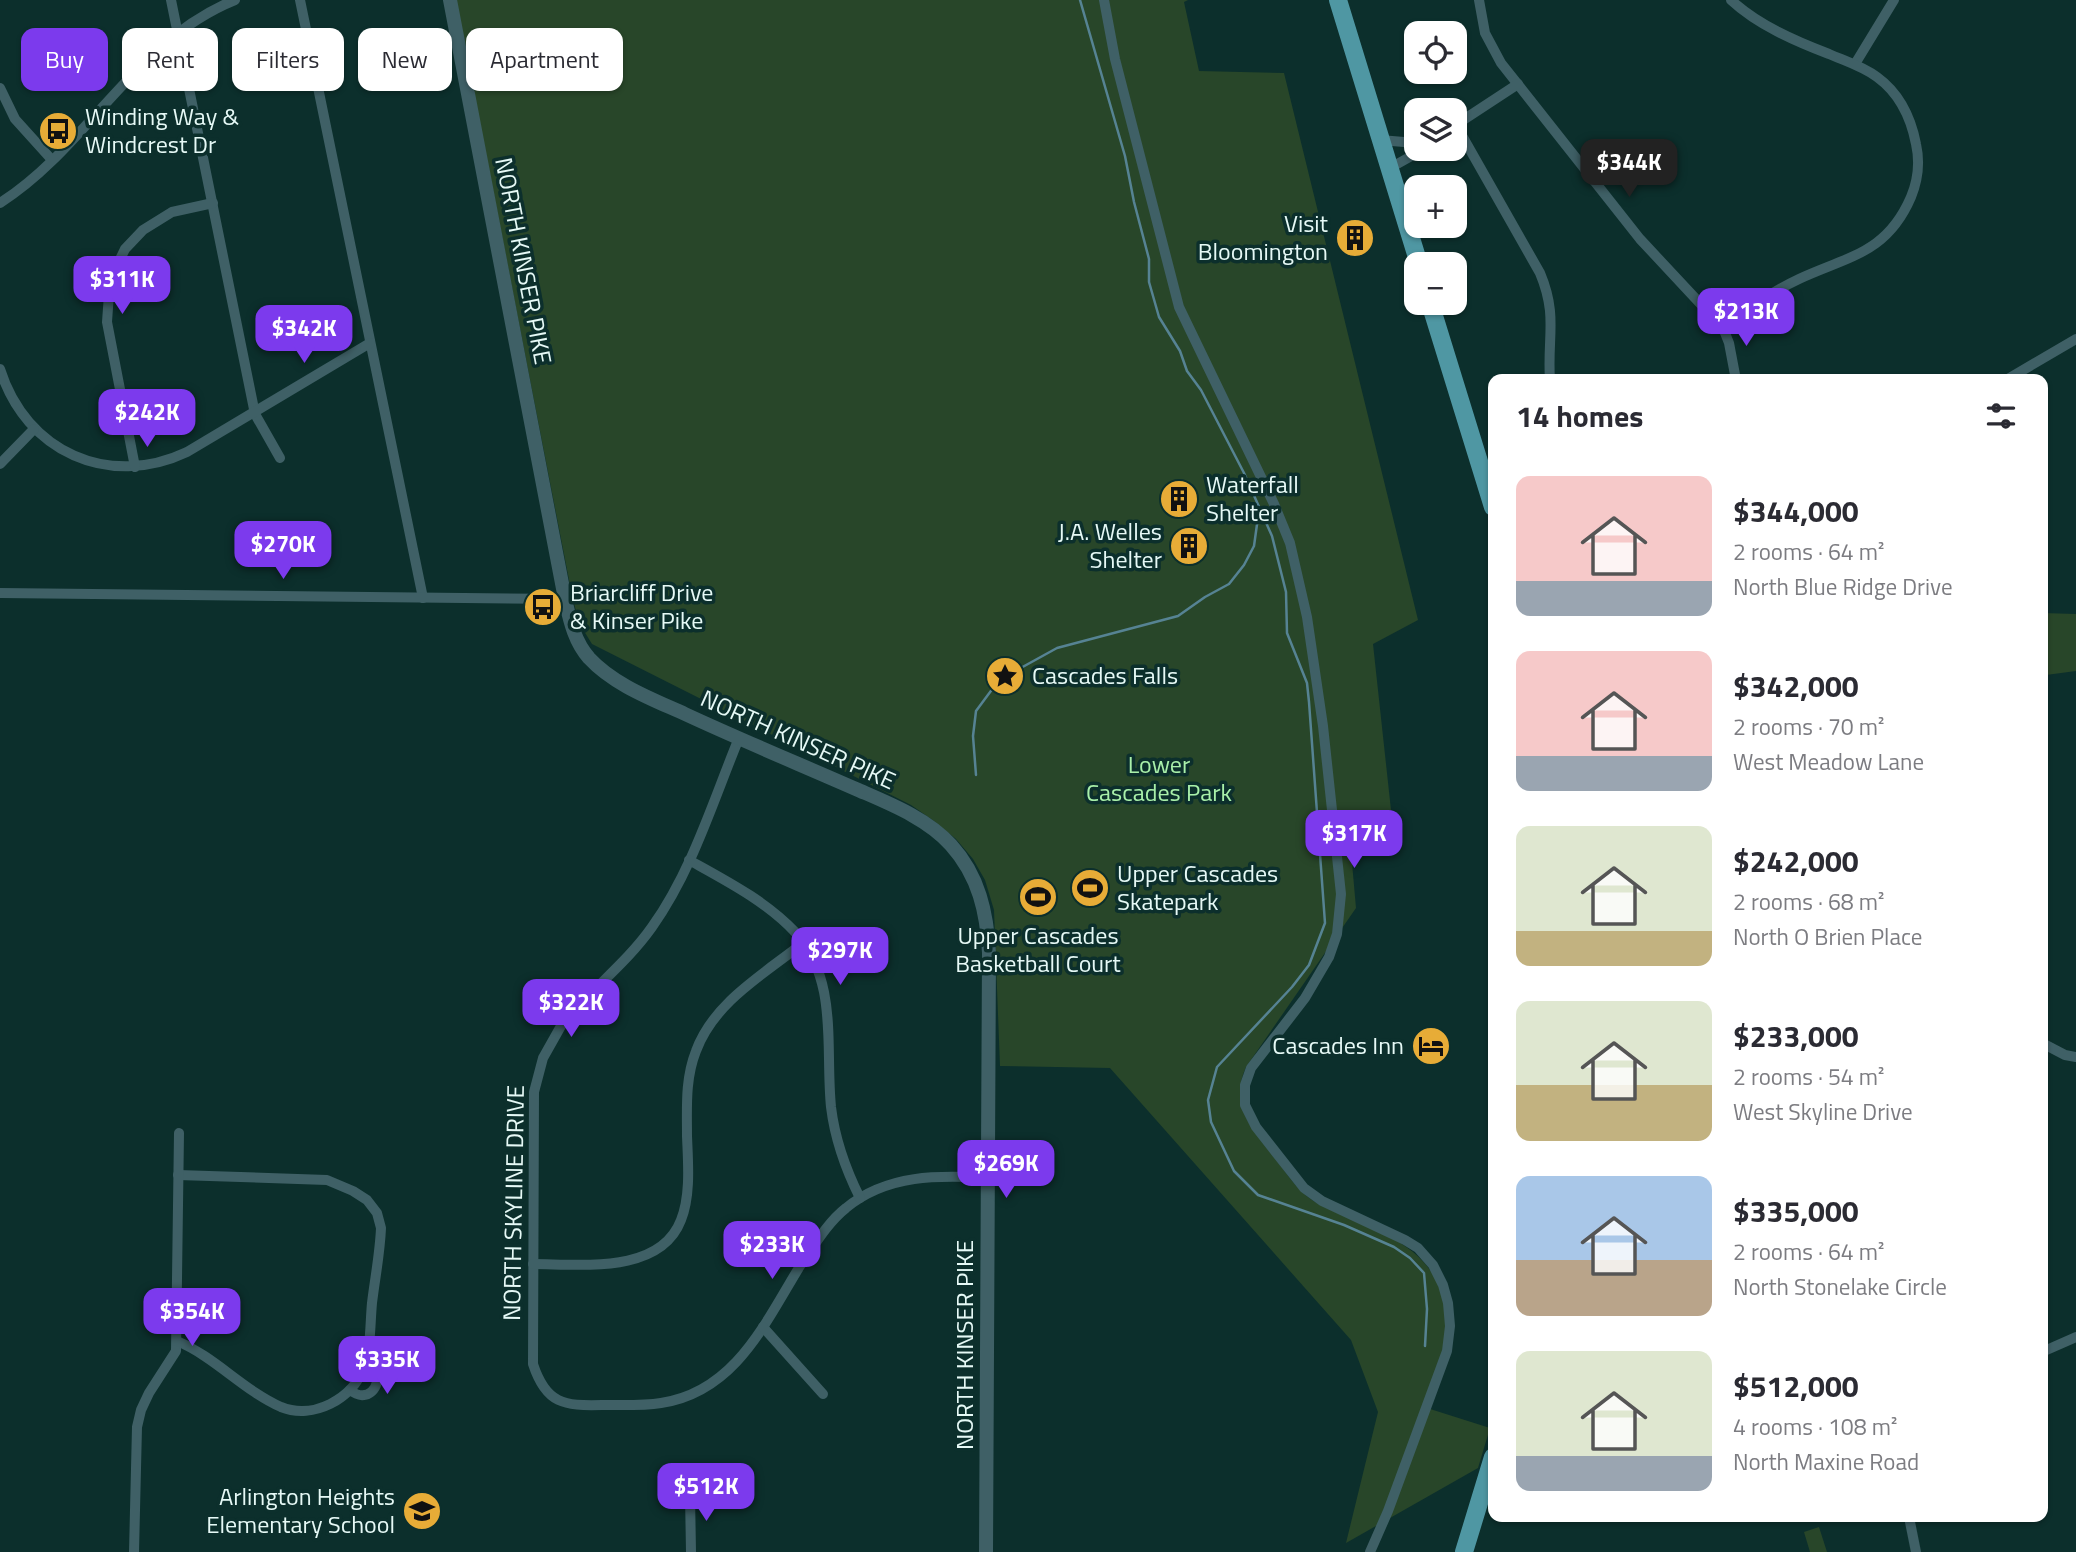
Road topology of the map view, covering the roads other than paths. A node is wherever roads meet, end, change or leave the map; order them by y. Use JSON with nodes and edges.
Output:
{"nodes":[{"id":1,"x":171,"y":0,"type":"edge"},
{"id":2,"x":235,"y":0,"type":"edge"},
{"id":3,"x":300,"y":0,"type":"edge"},
{"id":4,"x":450,"y":0,"type":"edge"},
{"id":5,"x":1104,"y":0,"type":"edge"},
{"id":6,"x":1338,"y":0,"type":"edge"},
{"id":7,"x":1479,"y":0,"type":"edge"},
{"id":8,"x":1731,"y":0,"type":"edge"},
{"id":9,"x":1894,"y":0,"type":"edge"},
{"id":10,"x":176,"y":28,"type":"edge"},
{"id":11,"x":184,"y":28,"type":"edge"},
{"id":12,"x":1855,"y":64,"type":"junction"},
{"id":13,"x":1518,"y":84,"type":"junction"},
{"id":14,"x":122,"y":86,"type":"edge"},
{"id":15,"x":0,"y":88,"type":"edge"},
{"id":16,"x":189,"y":91,"type":"edge"},
{"id":17,"x":1467,"y":118,"type":"edge"},
{"id":18,"x":1380,"y":140,"type":"junction"},
{"id":19,"x":1404,"y":142,"type":"edge"},
{"id":20,"x":1467,"y":147,"type":"edge"},
{"id":21,"x":52,"y":160,"type":"junction"},
{"id":22,"x":1404,"y":160,"type":"edge"},
{"id":23,"x":1390,"y":168,"type":"junction"},
{"id":24,"x":0,"y":203,"type":"edge"},
{"id":25,"x":213,"y":203,"type":"junction"},
{"id":26,"x":1415,"y":252,"type":"edge"},
{"id":27,"x":1434,"y":315,"type":"edge"},
{"id":28,"x":1723,"y":328,"type":"junction"},
{"id":29,"x":2076,"y":339,"type":"edge"},
{"id":30,"x":370,"y":342,"type":"junction"},
{"id":31,"x":0,"y":369,"type":"edge"},
{"id":32,"x":1549,"y":374,"type":"edge"},
{"id":33,"x":1735,"y":374,"type":"edge"},
{"id":34,"x":2017,"y":374,"type":"edge"},
{"id":35,"x":255,"y":414,"type":"junction"},
{"id":36,"x":34,"y":429,"type":"junction"},
{"id":37,"x":280,"y":458,"type":"dead end"},
{"id":38,"x":0,"y":464,"type":"edge"},
{"id":39,"x":135,"y":467,"type":"junction"},
{"id":40,"x":1488,"y":491,"type":"edge"},
{"id":41,"x":0,"y":593,"type":"edge"},
{"id":42,"x":423,"y":598,"type":"junction"},
{"id":43,"x":565,"y":600,"type":"junction"},
{"id":44,"x":739,"y":738,"type":"junction"},
{"id":45,"x":689,"y":860,"type":"junction"},
{"id":46,"x":803,"y":943,"type":"junction"},
{"id":47,"x":2048,"y":1047,"type":"edge"},
{"id":48,"x":2076,"y":1057,"type":"edge"},
{"id":49,"x":179,"y":1133,"type":"dead end"},
{"id":50,"x":178,"y":1175,"type":"junction"},
{"id":51,"x":989,"y":1178,"type":"junction"},
{"id":52,"x":860,"y":1198,"type":"junction"},
{"id":53,"x":533,"y":1264,"type":"junction"},
{"id":54,"x":763,"y":1327,"type":"junction"},
{"id":55,"x":2076,"y":1338,"type":"edge"},
{"id":56,"x":177,"y":1340,"type":"junction"},
{"id":57,"x":2048,"y":1350,"type":"edge"},
{"id":58,"x":366,"y":1363,"type":"junction"},
{"id":59,"x":350,"y":1390,"type":"junction"},
{"id":60,"x":823,"y":1394,"type":"dead end"},
{"id":61,"x":1488,"y":1473,"type":"edge"},
{"id":62,"x":690,"y":1495,"type":"dead end"},
{"id":63,"x":1910,"y":1522,"type":"edge"},
{"id":64,"x":134,"y":1552,"type":"edge"},
{"id":65,"x":691,"y":1552,"type":"edge"},
{"id":66,"x":986,"y":1552,"type":"edge"},
{"id":67,"x":1370,"y":1552,"type":"edge"},
{"id":68,"x":1464,"y":1552,"type":"edge"},
{"id":69,"x":1916,"y":1552,"type":"edge"}],
"edges":[{"from":1,"to":10,"type":"street"},
{"from":2,"to":11,"type":"street"},
{"from":3,"to":30,"type":"street"},
{"from":4,"to":43,"type":"street","name":"NORTH KINSER PIKE"},
{"from":5,"to":67,"type":"street"},
{"from":6,"to":18,"type":"main road"},
{"from":7,"to":13,"type":"street"},
{"from":8,"to":12,"type":"street"},
{"from":9,"to":12,"type":"street"},
{"from":12,"to":28,"type":"street"},
{"from":13,"to":17,"type":"street"},
{"from":13,"to":28,"type":"street"},
{"from":14,"to":21,"type":"street"},
{"from":15,"to":21,"type":"street"},
{"from":16,"to":25,"type":"street"},
{"from":18,"to":19,"type":"street"},
{"from":18,"to":23,"type":"main road"},
{"from":20,"to":32,"type":"street"},
{"from":21,"to":24,"type":"street"},
{"from":22,"to":23,"type":"street"},
{"from":23,"to":26,"type":"main road"},
{"from":25,"to":35,"type":"street"},
{"from":25,"to":39,"type":"street"},
{"from":27,"to":40,"type":"main road"},
{"from":28,"to":33,"type":"street"},
{"from":29,"to":34,"type":"street"},
{"from":30,"to":35,"type":"street"},
{"from":30,"to":42,"type":"street"},
{"from":31,"to":36,"type":"street"},
{"from":35,"to":37,"type":"street"},
{"from":35,"to":39,"type":"street"},
{"from":36,"to":38,"type":"street"},
{"from":36,"to":39,"type":"street"},
{"from":41,"to":42,"type":"street"},
{"from":42,"to":43,"type":"street"},
{"from":43,"to":44,"type":"street","name":"NORTH KINSER PIKE"},
{"from":44,"to":45,"type":"street","name":"NORTH SKYLINE DRIVE"},
{"from":44,"to":51,"type":"street","name":"NORTH KINSER PIKE"},
{"from":45,"to":46,"type":"street"},
{"from":45,"to":53,"type":"street","name":"NORTH SKYLINE DRIVE"},
{"from":46,"to":52,"type":"street"},
{"from":46,"to":53,"type":"street"},
{"from":47,"to":48,"type":"street"},
{"from":49,"to":50,"type":"street"},
{"from":50,"to":56,"type":"street"},
{"from":50,"to":58,"type":"street"},
{"from":51,"to":52,"type":"street"},
{"from":51,"to":66,"type":"street","name":"NORTH KINSER PIKE"},
{"from":52,"to":54,"type":"street"},
{"from":53,"to":54,"type":"street","name":"NORTH SKYLINE DRIVE"},
{"from":54,"to":60,"type":"street"},
{"from":55,"to":57,"type":"street"},
{"from":56,"to":59,"type":"street"},
{"from":56,"to":64,"type":"street"},
{"from":58,"to":59,"type":"street"},
{"from":58,"to":59,"type":"street"},
{"from":61,"to":68,"type":"main road"},
{"from":62,"to":65,"type":"street"},
{"from":63,"to":69,"type":"street"}]}
